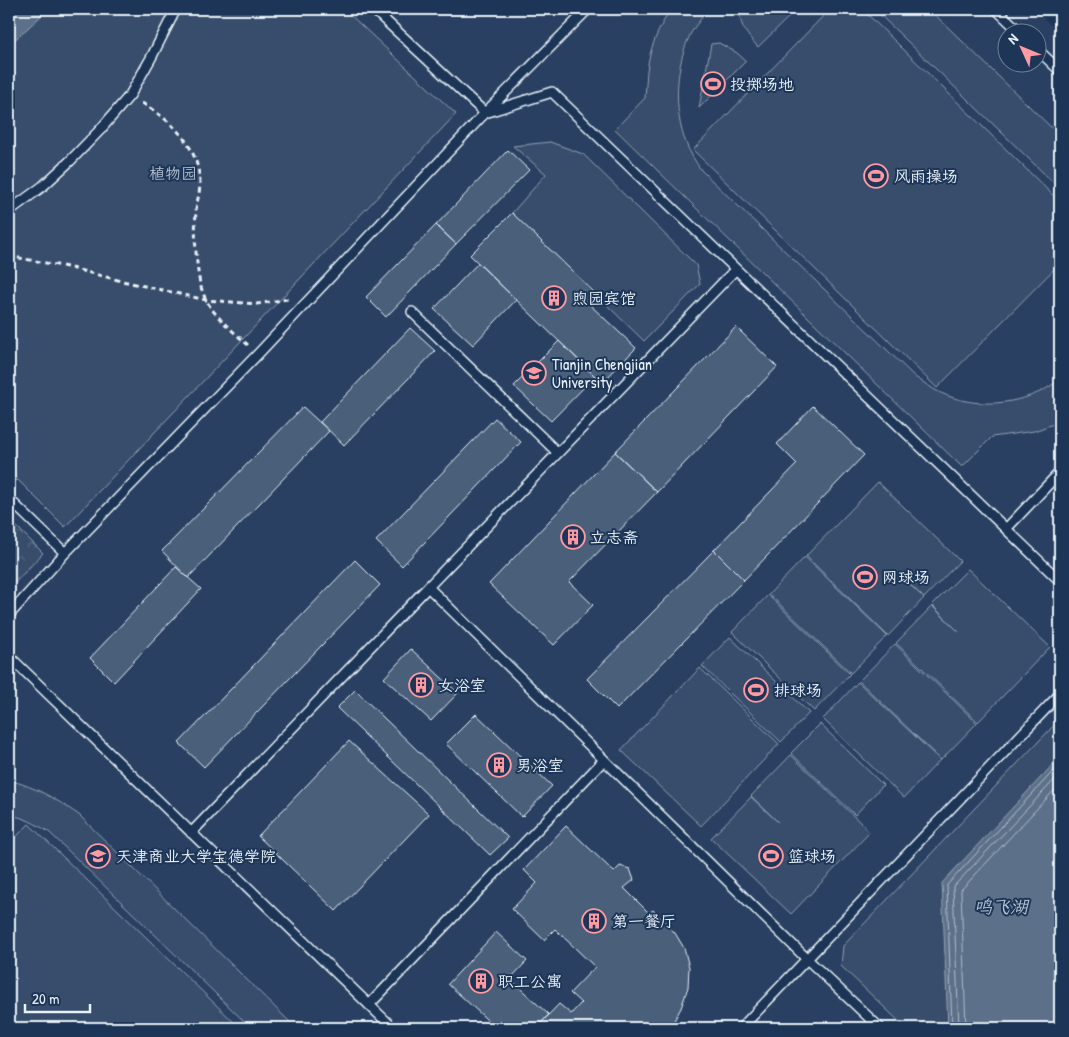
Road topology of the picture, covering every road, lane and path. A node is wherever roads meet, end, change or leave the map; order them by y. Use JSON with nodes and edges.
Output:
{"nodes":[{"id":1,"x":176,"y":9,"type":"edge"},
{"id":2,"x":373,"y":9,"type":"edge"},
{"id":3,"x":588,"y":9,"type":"edge"},
{"id":4,"x":996,"y":9,"type":"edge"},
{"id":5,"x":1010,"y":22,"type":"edge"},
{"id":6,"x":1046,"y":58,"type":"edge"},
{"id":7,"x":1060,"y":71,"type":"edge"},
{"id":8,"x":130,"y":95,"type":"junction"},
{"id":9,"x":485,"y":113,"type":"junction"},
{"id":10,"x":9,"y":212,"type":"edge"},
{"id":11,"x":9,"y":256,"type":"edge"},
{"id":12,"x":736,"y":269,"type":"junction"},
{"id":13,"x":314,"y":295,"type":"junction"},
{"id":14,"x":206,"y":300,"type":"junction"},
{"id":15,"x":412,"y":312,"type":"dead end"},
{"id":16,"x":257,"y":355,"type":"junction"},
{"id":17,"x":558,"y":453,"type":"junction"},
{"id":18,"x":1060,"y":472,"type":"edge"},
{"id":19,"x":9,"y":499,"type":"edge"},
{"id":20,"x":1006,"y":529,"type":"junction"},
{"id":21,"x":65,"y":553,"type":"junction"},
{"id":22,"x":1060,"y":581,"type":"edge"},
{"id":23,"x":428,"y":588,"type":"junction"},
{"id":24,"x":9,"y":615,"type":"edge"},
{"id":25,"x":9,"y":656,"type":"edge"},
{"id":26,"x":1060,"y":694,"type":"edge"},
{"id":27,"x":604,"y":760,"type":"junction"},
{"id":28,"x":192,"y":833,"type":"junction"},
{"id":29,"x":807,"y":959,"type":"junction"},
{"id":30,"x":369,"y":1005,"type":"junction"},
{"id":31,"x":393,"y":1028,"type":"edge"},
{"id":32,"x":741,"y":1028,"type":"edge"},
{"id":33,"x":880,"y":1028,"type":"edge"}],
"edges":[{"from":1,"to":8,"type":"lane"},
{"from":2,"to":9,"type":"lane"},
{"from":3,"to":9,"type":"lane"},
{"from":4,"to":5,"type":"lane"},
{"from":6,"to":7,"type":"lane"},
{"from":8,"to":10,"type":"lane"},
{"from":8,"to":14,"type":"path"},
{"from":9,"to":12,"type":"lane"},
{"from":9,"to":13,"type":"lane"},
{"from":11,"to":14,"type":"path"},
{"from":12,"to":17,"type":"lane"},
{"from":12,"to":20,"type":"lane"},
{"from":13,"to":14,"type":"path"},
{"from":13,"to":16,"type":"lane"},
{"from":14,"to":16,"type":"path"},
{"from":15,"to":17,"type":"lane"},
{"from":16,"to":21,"type":"lane"},
{"from":17,"to":23,"type":"lane"},
{"from":18,"to":20,"type":"lane"},
{"from":19,"to":21,"type":"lane"},
{"from":20,"to":22,"type":"lane"},
{"from":21,"to":24,"type":"lane"},
{"from":23,"to":27,"type":"lane"},
{"from":23,"to":28,"type":"lane"},
{"from":25,"to":28,"type":"lane"},
{"from":26,"to":29,"type":"lane"},
{"from":27,"to":29,"type":"lane"},
{"from":27,"to":30,"type":"lane"},
{"from":28,"to":30,"type":"lane"},
{"from":29,"to":32,"type":"lane"},
{"from":29,"to":33,"type":"lane"},
{"from":30,"to":31,"type":"lane"}]}
